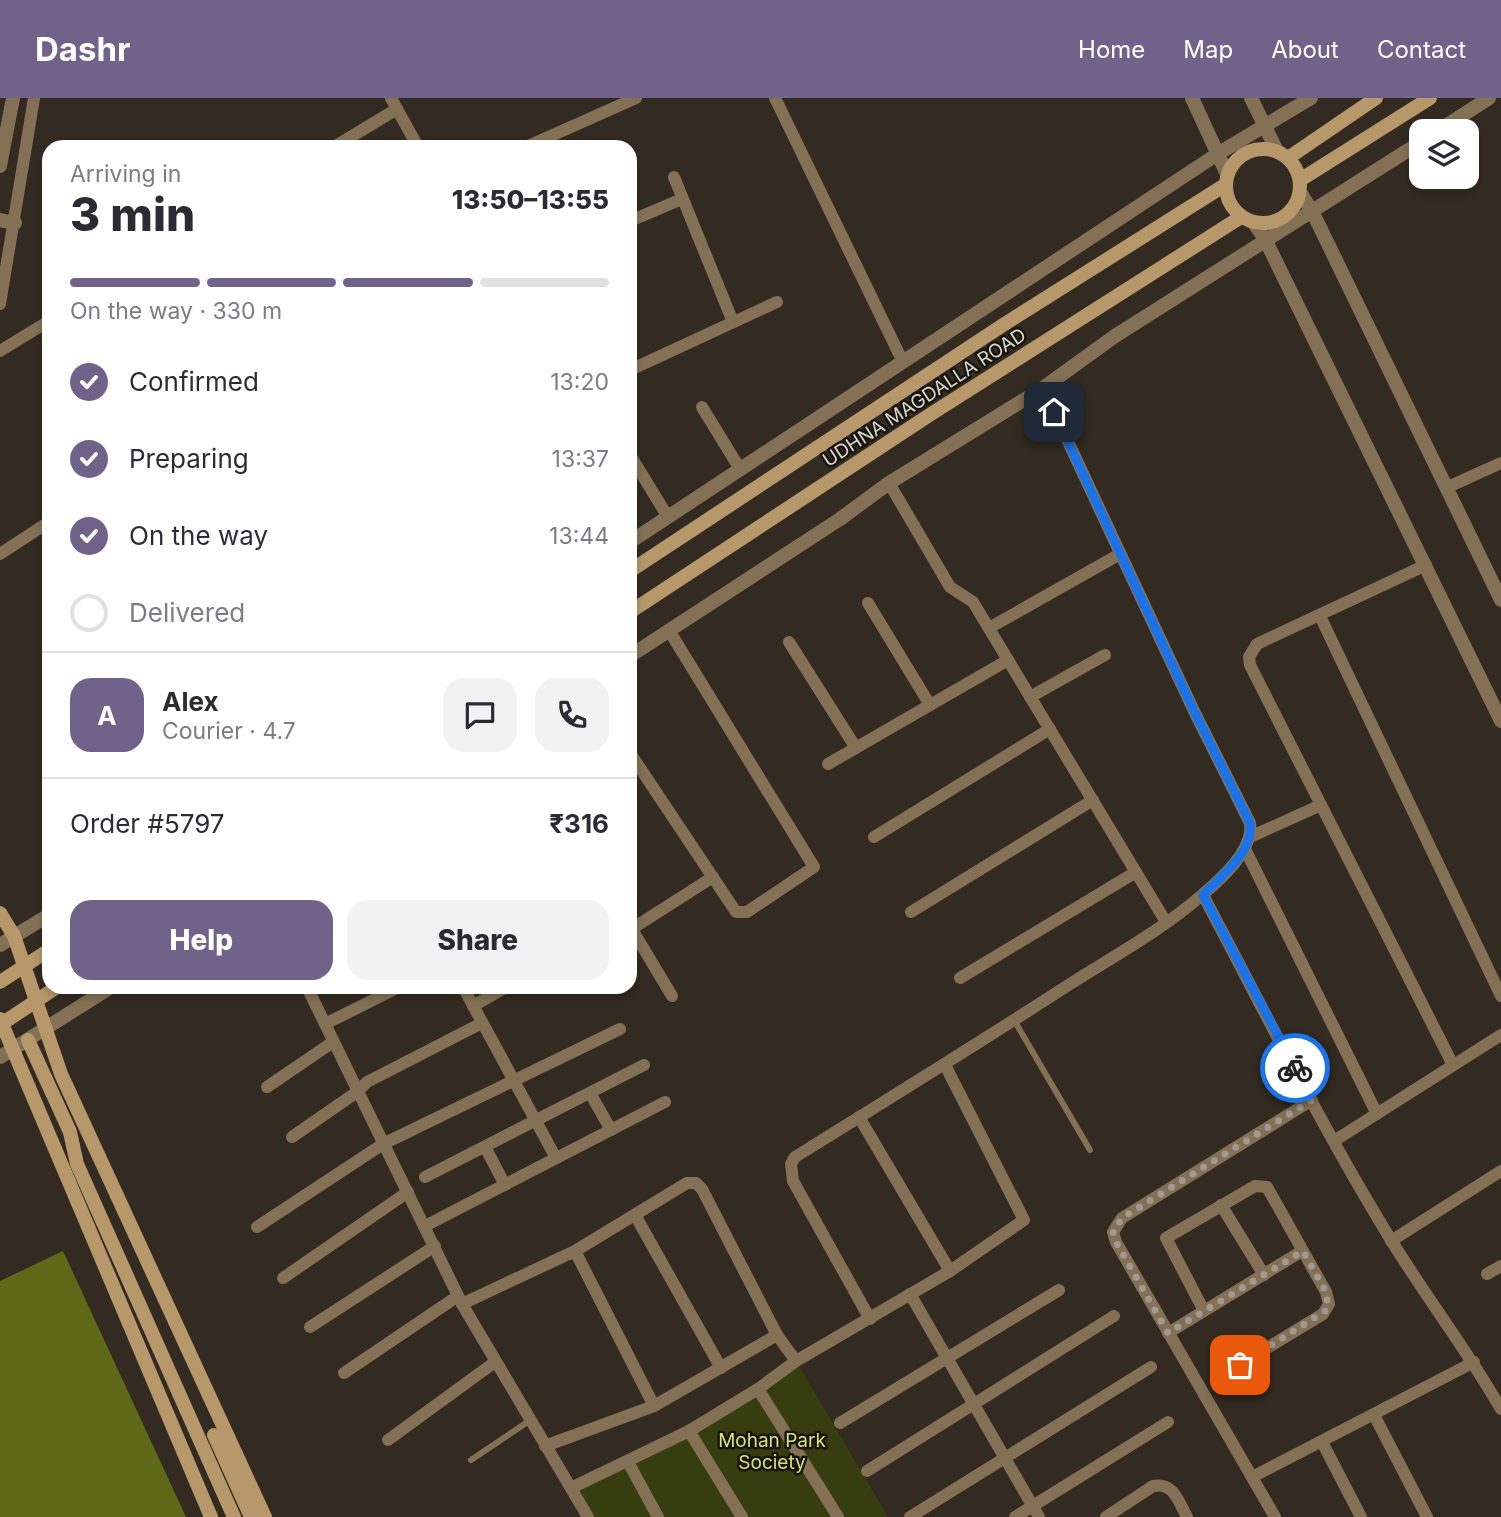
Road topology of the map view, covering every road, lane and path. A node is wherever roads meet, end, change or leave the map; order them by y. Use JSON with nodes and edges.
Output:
{"nodes":[{"id":1,"x":13,"y":98,"type":"edge"},
{"id":2,"x":34,"y":98,"type":"edge"},
{"id":3,"x":636,"y":98,"type":"edge"},
{"id":4,"x":775,"y":98,"type":"edge"},
{"id":5,"x":1192,"y":98,"type":"edge"},
{"id":6,"x":1251,"y":98,"type":"edge"},
{"id":7,"x":1311,"y":98,"type":"edge"},
{"id":8,"x":1376,"y":98,"type":"edge"},
{"id":9,"x":1430,"y":98,"type":"edge"},
{"id":10,"x":1489,"y":98,"type":"edge"},
{"id":11,"x":394,"y":103,"type":"edge"},
{"id":12,"x":1457,"y":119,"type":"edge"},
{"id":13,"x":1265,"y":127,"type":"junction"},
{"id":14,"x":344,"y":140,"type":"edge"},
{"id":15,"x":414,"y":140,"type":"edge"},
{"id":16,"x":542,"y":140,"type":"edge"},
{"id":17,"x":1409,"y":150,"type":"edge"},
{"id":18,"x":1219,"y":153,"type":"junction"},
{"id":19,"x":1283,"y":155,"type":"junction"},
{"id":20,"x":0,"y":166,"type":"edge"},
{"id":21,"x":674,"y":177,"type":"dead end"},
{"id":22,"x":1226,"y":180,"type":"junction"},
{"id":23,"x":1300,"y":186,"type":"junction"},
{"id":24,"x":682,"y":199,"type":"junction"},
{"id":25,"x":1313,"y":213,"type":"junction"},
{"id":26,"x":637,"y":218,"type":"edge"},
{"id":27,"x":0,"y":220,"type":"edge"},
{"id":28,"x":1247,"y":220,"type":"junction"},
{"id":29,"x":15,"y":223,"type":"junction"},
{"id":30,"x":1265,"y":239,"type":"junction"},
{"id":31,"x":777,"y":302,"type":"dead end"},
{"id":32,"x":0,"y":304,"type":"edge"},
{"id":33,"x":733,"y":322,"type":"junction"},
{"id":34,"x":42,"y":327,"type":"edge"},
{"id":35,"x":0,"y":351,"type":"edge"},
{"id":36,"x":902,"y":360,"type":"junction"},
{"id":37,"x":637,"y":367,"type":"edge"},
{"id":38,"x":1043,"y":388,"type":"junction"},
{"id":39,"x":702,"y":407,"type":"dead end"},
{"id":40,"x":1501,"y":463,"type":"edge"},
{"id":41,"x":637,"y":466,"type":"edge"},
{"id":42,"x":740,"y":469,"type":"junction"},
{"id":43,"x":889,"y":483,"type":"junction"},
{"id":44,"x":1448,"y":487,"type":"junction"},
{"id":45,"x":668,"y":517,"type":"junction"},
{"id":46,"x":42,"y":527,"type":"edge"},
{"id":47,"x":637,"y":537,"type":"edge"},
{"id":48,"x":0,"y":554,"type":"edge"},
{"id":49,"x":1120,"y":554,"type":"junction"},
{"id":50,"x":1426,"y":565,"type":"junction"},
{"id":51,"x":637,"y":566,"type":"edge"},
{"id":52,"x":1497,"y":579,"type":"edge"},
{"id":53,"x":1501,"y":600,"type":"edge"},
{"id":54,"x":868,"y":603,"type":"dead end"},
{"id":55,"x":637,"y":607,"type":"edge"},
{"id":56,"x":1320,"y":616,"type":"junction"},
{"id":57,"x":989,"y":628,"type":"junction"},
{"id":58,"x":670,"y":632,"type":"junction"},
{"id":59,"x":789,"y":642,"type":"dead end"},
{"id":60,"x":637,"y":652,"type":"edge"},
{"id":61,"x":1105,"y":655,"type":"dead end"},
{"id":62,"x":1008,"y":660,"type":"junction"},
{"id":63,"x":1030,"y":697,"type":"junction"},
{"id":64,"x":930,"y":705,"type":"junction"},
{"id":65,"x":1501,"y":721,"type":"edge"},
{"id":66,"x":1050,"y":729,"type":"junction"},
{"id":67,"x":856,"y":748,"type":"junction"},
{"id":68,"x":637,"y":763,"type":"edge"},
{"id":69,"x":828,"y":764,"type":"dead end"},
{"id":70,"x":1093,"y":800,"type":"junction"},
{"id":71,"x":1321,"y":805,"type":"junction"},
{"id":72,"x":874,"y":836,"type":"dead end"},
{"id":73,"x":1248,"y":843,"type":"junction"},
{"id":74,"x":1136,"y":872,"type":"junction"},
{"id":75,"x":713,"y":877,"type":"junction"},
{"id":76,"x":1203,"y":895,"type":"junction"},
{"id":77,"x":911,"y":912,"type":"dead end"},
{"id":78,"x":0,"y":913,"type":"edge"},
{"id":79,"x":42,"y":919,"type":"edge"},
{"id":80,"x":1166,"y":922,"type":"junction"},
{"id":81,"x":637,"y":924,"type":"edge"},
{"id":82,"x":14,"y":936,"type":"junction"},
{"id":83,"x":637,"y":938,"type":"edge"},
{"id":84,"x":0,"y":945,"type":"edge"},
{"id":85,"x":42,"y":955,"type":"edge"},
{"id":86,"x":960,"y":978,"type":"dead end"},
{"id":87,"x":0,"y":982,"type":"edge"},
{"id":88,"x":46,"y":994,"type":"edge"},
{"id":89,"x":100,"y":994,"type":"edge"},
{"id":90,"x":310,"y":994,"type":"edge"},
{"id":91,"x":385,"y":994,"type":"edge"},
{"id":92,"x":467,"y":994,"type":"edge"},
{"id":93,"x":494,"y":994,"type":"edge"},
{"id":94,"x":672,"y":996,"type":"dead end"},
{"id":95,"x":1501,"y":996,"type":"edge"},
{"id":96,"x":473,"y":1006,"type":"junction"},
{"id":97,"x":0,"y":1019,"type":"edge"},
{"id":98,"x":1014,"y":1020,"type":"junction"},
{"id":99,"x":482,"y":1023,"type":"junction"},
{"id":100,"x":325,"y":1024,"type":"junction"},
{"id":101,"x":0,"y":1025,"type":"edge"},
{"id":102,"x":44,"y":1030,"type":"junction"},
{"id":103,"x":620,"y":1030,"type":"dead end"},
{"id":104,"x":1501,"y":1035,"type":"edge"},
{"id":105,"x":28,"y":1040,"type":"junction"},
{"id":106,"x":333,"y":1042,"type":"junction"},
{"id":107,"x":5,"y":1053,"type":"edge"},
{"id":108,"x":644,"y":1065,"type":"dead end"},
{"id":109,"x":945,"y":1065,"type":"junction"},
{"id":110,"x":1453,"y":1065,"type":"junction"},
{"id":111,"x":514,"y":1081,"type":"junction"},
{"id":112,"x":267,"y":1087,"type":"dead end"},
{"id":113,"x":358,"y":1092,"type":"junction"},
{"id":114,"x":590,"y":1093,"type":"junction"},
{"id":115,"x":1312,"y":1100,"type":"junction"},
{"id":116,"x":666,"y":1102,"type":"dead end"},
{"id":117,"x":1377,"y":1114,"type":"junction"},
{"id":118,"x":859,"y":1117,"type":"junction"},
{"id":119,"x":536,"y":1121,"type":"junction"},
{"id":120,"x":611,"y":1130,"type":"junction"},
{"id":121,"x":292,"y":1137,"type":"dead end"},
{"id":122,"x":1334,"y":1141,"type":"junction"},
{"id":123,"x":383,"y":1144,"type":"junction"},
{"id":124,"x":485,"y":1147,"type":"junction"},
{"id":125,"x":1090,"y":1150,"type":"dead end"},
{"id":126,"x":556,"y":1158,"type":"junction"},
{"id":127,"x":1501,"y":1171,"type":"edge"},
{"id":128,"x":425,"y":1177,"type":"dead end"},
{"id":129,"x":505,"y":1185,"type":"junction"},
{"id":130,"x":408,"y":1192,"type":"junction"},
{"id":131,"x":1221,"y":1205,"type":"junction"},
{"id":132,"x":635,"y":1215,"type":"junction"},
{"id":133,"x":425,"y":1226,"type":"junction"},
{"id":134,"x":257,"y":1227,"type":"dead end"},
{"id":135,"x":1391,"y":1241,"type":"junction"},
{"id":136,"x":435,"y":1246,"type":"junction"},
{"id":137,"x":575,"y":1251,"type":"junction"},
{"id":138,"x":1303,"y":1251,"type":"junction"},
{"id":139,"x":1501,"y":1266,"type":"edge"},
{"id":140,"x":950,"y":1271,"type":"junction"},
{"id":141,"x":1487,"y":1274,"type":"dead end"},
{"id":142,"x":1264,"y":1275,"type":"junction"},
{"id":143,"x":283,"y":1278,"type":"dead end"},
{"id":144,"x":1059,"y":1290,"type":"dead end"},
{"id":145,"x":910,"y":1294,"type":"junction"},
{"id":146,"x":460,"y":1300,"type":"junction"},
{"id":147,"x":1204,"y":1311,"type":"junction"},
{"id":148,"x":1114,"y":1316,"type":"dead end"},
{"id":149,"x":870,"y":1319,"type":"junction"},
{"id":150,"x":310,"y":1327,"type":"dead end"},
{"id":151,"x":1168,"y":1333,"type":"junction"},
{"id":152,"x":777,"y":1335,"type":"junction"},
{"id":153,"x":948,"y":1359,"type":"junction"},
{"id":154,"x":796,"y":1361,"type":"junction"},
{"id":155,"x":495,"y":1362,"type":"junction"},
{"id":156,"x":1474,"y":1362,"type":"junction"},
{"id":157,"x":1240,"y":1365,"type":"dead end"},
{"id":158,"x":1151,"y":1367,"type":"dead end"},
{"id":159,"x":720,"y":1368,"type":"junction"},
{"id":160,"x":344,"y":1373,"type":"dead end"},
{"id":161,"x":758,"y":1389,"type":"junction"},
{"id":162,"x":192,"y":1403,"type":"junction"},
{"id":163,"x":975,"y":1404,"type":"junction"},
{"id":164,"x":654,"y":1406,"type":"junction"},
{"id":165,"x":1501,"y":1409,"type":"edge"},
{"id":166,"x":1374,"y":1415,"type":"junction"},
{"id":167,"x":529,"y":1421,"type":"junction"},
{"id":168,"x":1168,"y":1422,"type":"dead end"},
{"id":169,"x":840,"y":1423,"type":"dead end"},
{"id":170,"x":689,"y":1431,"type":"junction"},
{"id":171,"x":388,"y":1440,"type":"dead end"},
{"id":172,"x":1322,"y":1442,"type":"junction"},
{"id":173,"x":545,"y":1446,"type":"junction"},
{"id":174,"x":1006,"y":1459,"type":"junction"},
{"id":175,"x":471,"y":1460,"type":"dead end"},
{"id":176,"x":628,"y":1462,"type":"junction"},
{"id":177,"x":867,"y":1471,"type":"dead end"},
{"id":178,"x":1252,"y":1477,"type":"junction"},
{"id":179,"x":571,"y":1488,"type":"junction"},
{"id":180,"x":1036,"y":1512,"type":"edge"},
{"id":181,"x":211,"y":1517,"type":"edge"},
{"id":182,"x":234,"y":1517,"type":"edge"},
{"id":183,"x":251,"y":1517,"type":"edge"},
{"id":184,"x":265,"y":1517,"type":"edge"},
{"id":185,"x":588,"y":1517,"type":"edge"},
{"id":186,"x":658,"y":1517,"type":"edge"},
{"id":187,"x":742,"y":1517,"type":"edge"},
{"id":188,"x":838,"y":1517,"type":"edge"},
{"id":189,"x":910,"y":1517,"type":"edge"},
{"id":190,"x":1015,"y":1517,"type":"edge"},
{"id":191,"x":1106,"y":1517,"type":"edge"},
{"id":192,"x":1187,"y":1517,"type":"edge"},
{"id":193,"x":1275,"y":1517,"type":"edge"},
{"id":194,"x":1361,"y":1517,"type":"edge"},
{"id":195,"x":1427,"y":1517,"type":"edge"}],
"edges":[{"from":1,"to":20,"type":"street"},
{"from":2,"to":29,"type":"street"},
{"from":3,"to":16,"type":"street"},
{"from":4,"to":36,"type":"street"},
{"from":5,"to":18,"type":"street"},
{"from":6,"to":13,"type":"street"},
{"from":7,"to":13,"type":"street"},
{"from":8,"to":19,"type":"main road","name":"UDHNA MAGDALLA ROAD"},
{"from":9,"to":23,"type":"main road","name":"UDHNA MAGDALLA ROAD"},
{"from":10,"to":12,"type":"street"},
{"from":11,"to":14,"type":"street"},
{"from":11,"to":15,"type":"street"},
{"from":13,"to":18,"type":"street"},
{"from":13,"to":19,"type":"street"},
{"from":17,"to":25,"type":"street"},
{"from":18,"to":22,"type":"street"},
{"from":18,"to":36,"type":"street"},
{"from":19,"to":22,"type":"main road","name":"UDHNA MAGDALLA ROAD"},
{"from":19,"to":23,"type":"main road"},
{"from":21,"to":24,"type":"street"},
{"from":22,"to":28,"type":"main road"},
{"from":22,"to":51,"type":"main road","name":"UDHNA MAGDALLA ROAD"},
{"from":23,"to":25,"type":"street"},
{"from":23,"to":28,"type":"main road","name":"UDHNA MAGDALLA ROAD"},
{"from":24,"to":26,"type":"street"},
{"from":24,"to":33,"type":"street"},
{"from":25,"to":30,"type":"street"},
{"from":25,"to":44,"type":"street"},
{"from":27,"to":29,"type":"street"},
{"from":28,"to":30,"type":"street"},
{"from":28,"to":55,"type":"main road","name":"UDHNA MAGDALLA ROAD"},
{"from":29,"to":32,"type":"street"},
{"from":30,"to":38,"type":"street"},
{"from":30,"to":50,"type":"street"},
{"from":31,"to":33,"type":"street"},
{"from":33,"to":37,"type":"street"},
{"from":34,"to":35,"type":"street"},
{"from":36,"to":42,"type":"street"},
{"from":38,"to":43,"type":"street"},
{"from":38,"to":49,"type":"street"},
{"from":39,"to":42,"type":"street"},
{"from":40,"to":44,"type":"street"},
{"from":41,"to":45,"type":"street"},
{"from":42,"to":45,"type":"street"},
{"from":43,"to":57,"type":"street"},
{"from":43,"to":58,"type":"street"},
{"from":44,"to":52,"type":"street"},
{"from":45,"to":47,"type":"street"},
{"from":46,"to":48,"type":"street"},
{"from":49,"to":57,"type":"street"},
{"from":49,"to":73,"type":"street"},
{"from":50,"to":56,"type":"street"},
{"from":50,"to":65,"type":"street"},
{"from":52,"to":53,"type":"street"},
{"from":54,"to":64,"type":"street"},
{"from":56,"to":71,"type":"street"},
{"from":56,"to":95,"type":"street"},
{"from":57,"to":62,"type":"street"},
{"from":58,"to":60,"type":"street"},
{"from":58,"to":75,"type":"street"},
{"from":59,"to":67,"type":"street"},
{"from":61,"to":63,"type":"street"},
{"from":62,"to":63,"type":"street"},
{"from":62,"to":64,"type":"street"},
{"from":63,"to":66,"type":"street"},
{"from":64,"to":67,"type":"street"},
{"from":66,"to":70,"type":"street"},
{"from":66,"to":72,"type":"street"},
{"from":67,"to":69,"type":"street"},
{"from":68,"to":75,"type":"street"},
{"from":70,"to":74,"type":"street"},
{"from":70,"to":77,"type":"street"},
{"from":71,"to":73,"type":"street"},
{"from":71,"to":110,"type":"street"},
{"from":73,"to":76,"type":"street"},
{"from":73,"to":117,"type":"street"},
{"from":74,"to":80,"type":"street"},
{"from":74,"to":86,"type":"street"},
{"from":75,"to":81,"type":"street"},
{"from":76,"to":80,"type":"street"},
{"from":76,"to":115,"type":"street"},
{"from":78,"to":82,"type":"main road"},
{"from":79,"to":82,"type":"street"},
{"from":80,"to":98,"type":"street"},
{"from":82,"to":84,"type":"street"},
{"from":82,"to":102,"type":"main road"},
{"from":83,"to":94,"type":"street"},
{"from":85,"to":87,"type":"main road","bridge":true},
{"from":88,"to":101,"type":"main road","bridge":true},
{"from":89,"to":102,"type":"street"},
{"from":90,"to":100,"type":"street"},
{"from":91,"to":100,"type":"street"},
{"from":92,"to":96,"type":"street"},
{"from":93,"to":96,"type":"street"},
{"from":96,"to":99,"type":"street"},
{"from":97,"to":107,"type":"main road"},
{"from":98,"to":109,"type":"street"},
{"from":98,"to":125,"type":"lane"},
{"from":99,"to":111,"type":"street"},
{"from":99,"to":113,"type":"street"},
{"from":100,"to":106,"type":"street"},
{"from":102,"to":105,"type":"street"},
{"from":102,"to":184,"type":"main road"},
{"from":103,"to":111,"type":"street"},
{"from":104,"to":110,"type":"street"},
{"from":105,"to":107,"type":"street"},
{"from":105,"to":162,"type":"main road"},
{"from":106,"to":112,"type":"street"},
{"from":106,"to":113,"type":"street"},
{"from":107,"to":181,"type":"main road"},
{"from":108,"to":114,"type":"street"},
{"from":109,"to":118,"type":"street"},
{"from":109,"to":140,"type":"street"},
{"from":110,"to":117,"type":"street"},
{"from":111,"to":119,"type":"street"},
{"from":111,"to":123,"type":"street"},
{"from":113,"to":121,"type":"street"},
{"from":113,"to":123,"type":"street"},
{"from":114,"to":119,"type":"street"},
{"from":114,"to":120,"type":"street"},
{"from":115,"to":122,"type":"street"},
{"from":115,"to":151,"type":"street"},
{"from":116,"to":120,"type":"street"},
{"from":117,"to":122,"type":"street"},
{"from":118,"to":140,"type":"street"},
{"from":118,"to":149,"type":"street"},
{"from":119,"to":124,"type":"street"},
{"from":119,"to":126,"type":"street"},
{"from":120,"to":126,"type":"street"},
{"from":122,"to":135,"type":"street"},
{"from":123,"to":130,"type":"street"},
{"from":123,"to":134,"type":"street"},
{"from":124,"to":128,"type":"street"},
{"from":124,"to":129,"type":"street"},
{"from":126,"to":129,"type":"street"},
{"from":127,"to":135,"type":"street"},
{"from":129,"to":133,"type":"street"},
{"from":130,"to":133,"type":"street"},
{"from":130,"to":143,"type":"street"},
{"from":131,"to":138,"type":"street"},
{"from":131,"to":142,"type":"street"},
{"from":131,"to":147,"type":"street"},
{"from":132,"to":137,"type":"street"},
{"from":132,"to":152,"type":"street"},
{"from":132,"to":159,"type":"street"},
{"from":133,"to":136,"type":"street"},
{"from":135,"to":156,"type":"street"},
{"from":136,"to":146,"type":"street"},
{"from":136,"to":150,"type":"street"},
{"from":137,"to":146,"type":"street"},
{"from":137,"to":164,"type":"street"},
{"from":138,"to":142,"type":"street"},
{"from":138,"to":157,"type":"street"},
{"from":139,"to":141,"type":"street"},
{"from":140,"to":145,"type":"street"},
{"from":142,"to":147,"type":"street"},
{"from":144,"to":153,"type":"street"},
{"from":145,"to":149,"type":"street"},
{"from":145,"to":153,"type":"street"},
{"from":146,"to":155,"type":"street"},
{"from":146,"to":160,"type":"street"},
{"from":147,"to":151,"type":"street"},
{"from":148,"to":163,"type":"street"},
{"from":149,"to":154,"type":"street"},
{"from":151,"to":178,"type":"street"},
{"from":152,"to":154,"type":"street"},
{"from":152,"to":159,"type":"street"},
{"from":153,"to":163,"type":"street"},
{"from":153,"to":169,"type":"street"},
{"from":154,"to":161,"type":"street"},
{"from":155,"to":167,"type":"street"},
{"from":155,"to":171,"type":"street"},
{"from":156,"to":165,"type":"street"},
{"from":156,"to":166,"type":"street"},
{"from":158,"to":174,"type":"street"},
{"from":159,"to":164,"type":"street"},
{"from":161,"to":170,"type":"street"},
{"from":161,"to":188,"type":"street"},
{"from":162,"to":182,"type":"main road"},
{"from":162,"to":183,"type":"main road"},
{"from":163,"to":174,"type":"street"},
{"from":163,"to":177,"type":"street"},
{"from":164,"to":173,"type":"street"},
{"from":166,"to":172,"type":"street"},
{"from":166,"to":195,"type":"street"},
{"from":167,"to":173,"type":"street"},
{"from":167,"to":175,"type":"lane"},
{"from":168,"to":180,"type":"street"},
{"from":170,"to":176,"type":"street"},
{"from":170,"to":187,"type":"street"},
{"from":172,"to":178,"type":"street"},
{"from":172,"to":194,"type":"street"},
{"from":173,"to":179,"type":"street"},
{"from":174,"to":180,"type":"street"},
{"from":174,"to":189,"type":"street"},
{"from":176,"to":179,"type":"street"},
{"from":176,"to":186,"type":"street"},
{"from":178,"to":193,"type":"street"},
{"from":179,"to":185,"type":"street"},
{"from":180,"to":190,"type":"street"},
{"from":191,"to":192,"type":"street"}]}
